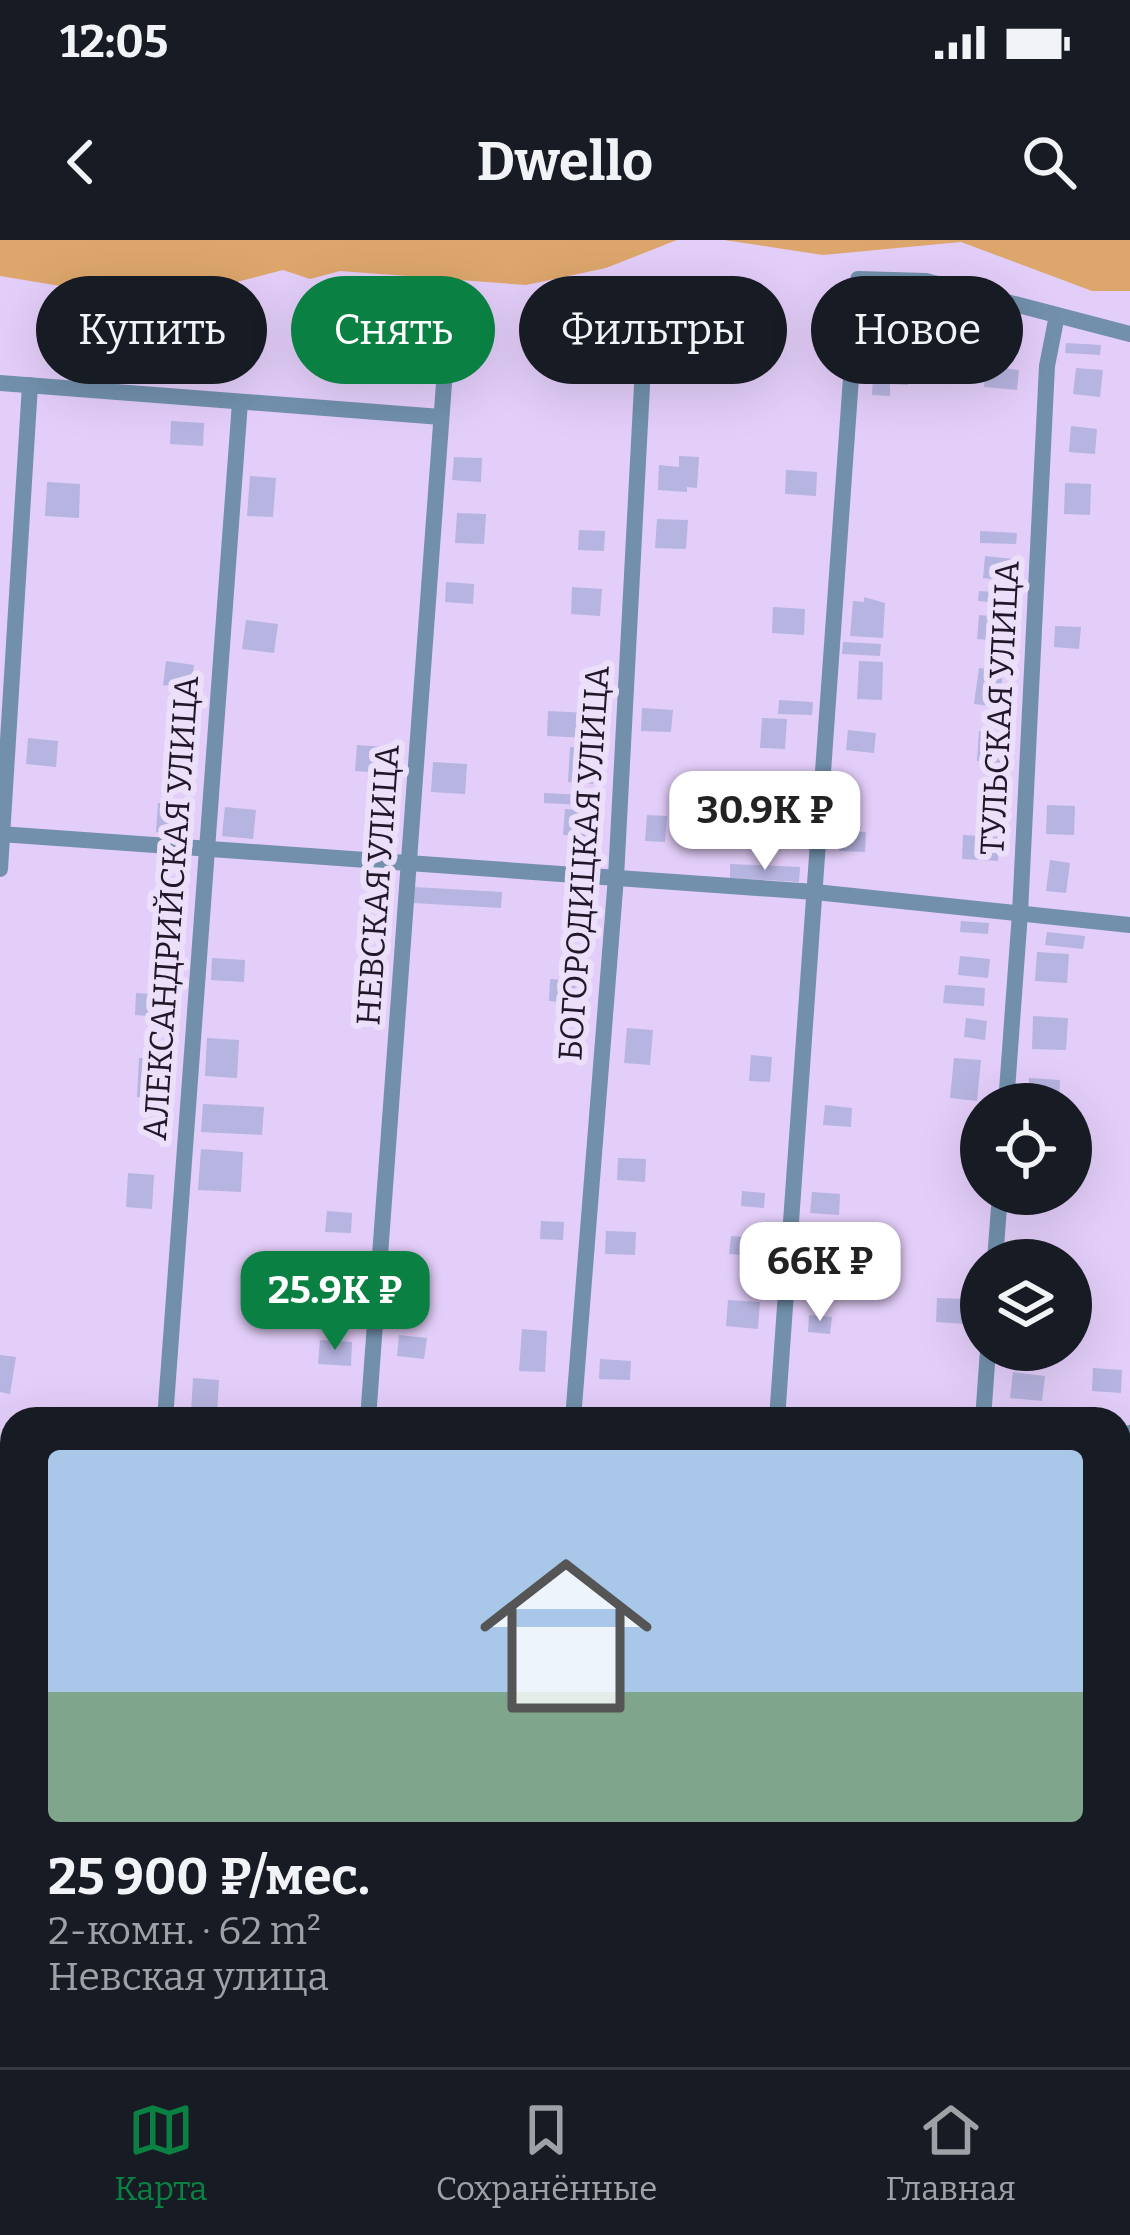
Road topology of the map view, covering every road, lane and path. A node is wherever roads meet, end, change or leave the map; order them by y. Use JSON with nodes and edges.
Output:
{"nodes":[{"id":1,"x":1057,"y":315,"type":"junction"},
{"id":2,"x":1130,"y":334,"type":"edge"},
{"id":3,"x":0,"y":382,"type":"edge"},
{"id":4,"x":444,"y":384,"type":"edge"},
{"id":5,"x":642,"y":384,"type":"edge"},
{"id":6,"x":30,"y":385,"type":"junction"},
{"id":7,"x":240,"y":402,"type":"junction"},
{"id":8,"x":441,"y":417,"type":"junction"},
{"id":9,"x":1,"y":834,"type":"edge"},
{"id":10,"x":205,"y":851,"type":"junction"},
{"id":11,"x":410,"y":860,"type":"junction"},
{"id":12,"x":0,"y":869,"type":"edge"},
{"id":13,"x":616,"y":877,"type":"junction"},
{"id":14,"x":814,"y":892,"type":"junction"},
{"id":15,"x":1020,"y":914,"type":"junction"},
{"id":16,"x":1130,"y":925,"type":"edge"},
{"id":17,"x":1008,"y":1083,"type":"edge"},
{"id":18,"x":986,"y":1371,"type":"edge"},
{"id":19,"x":166,"y":1407,"type":"edge"},
{"id":20,"x":369,"y":1407,"type":"edge"},
{"id":21,"x":574,"y":1407,"type":"edge"},
{"id":22,"x":778,"y":1407,"type":"edge"},
{"id":23,"x":984,"y":1407,"type":"edge"}],
"edges":[{"from":1,"to":2,"type":"street"},
{"from":1,"to":14,"type":"street"},
{"from":1,"to":15,"type":"street","name":"ТУЛЬСКАЯ УЛИЦА"},
{"from":3,"to":6,"type":"street"},
{"from":4,"to":8,"type":"street","name":"НЕВСКАЯ УЛИЦА"},
{"from":5,"to":13,"type":"street","name":"БОГОРОДИЦКАЯ УЛИЦА"},
{"from":6,"to":7,"type":"street"},
{"from":6,"to":9,"type":"street"},
{"from":7,"to":8,"type":"street"},
{"from":7,"to":10,"type":"street","name":"АЛЕКСАНДРИЙСКАЯ УЛИЦА"},
{"from":8,"to":11,"type":"street","name":"НЕВСКАЯ УЛИЦА"},
{"from":9,"to":10,"type":"street"},
{"from":9,"to":12,"type":"street"},
{"from":10,"to":11,"type":"street"},
{"from":10,"to":19,"type":"street","name":"АЛЕКСАНДРИЙСКАЯ УЛИЦА"},
{"from":11,"to":13,"type":"street"},
{"from":11,"to":20,"type":"street","name":"НЕВСКАЯ УЛИЦА"},
{"from":13,"to":14,"type":"street"},
{"from":13,"to":21,"type":"street","name":"БОГОРОДИЦКАЯ УЛИЦА"},
{"from":14,"to":15,"type":"street"},
{"from":14,"to":22,"type":"street"},
{"from":15,"to":16,"type":"street"},
{"from":15,"to":17,"type":"street","name":"ТУЛЬСКАЯ УЛИЦА"},
{"from":18,"to":23,"type":"street"}]}
